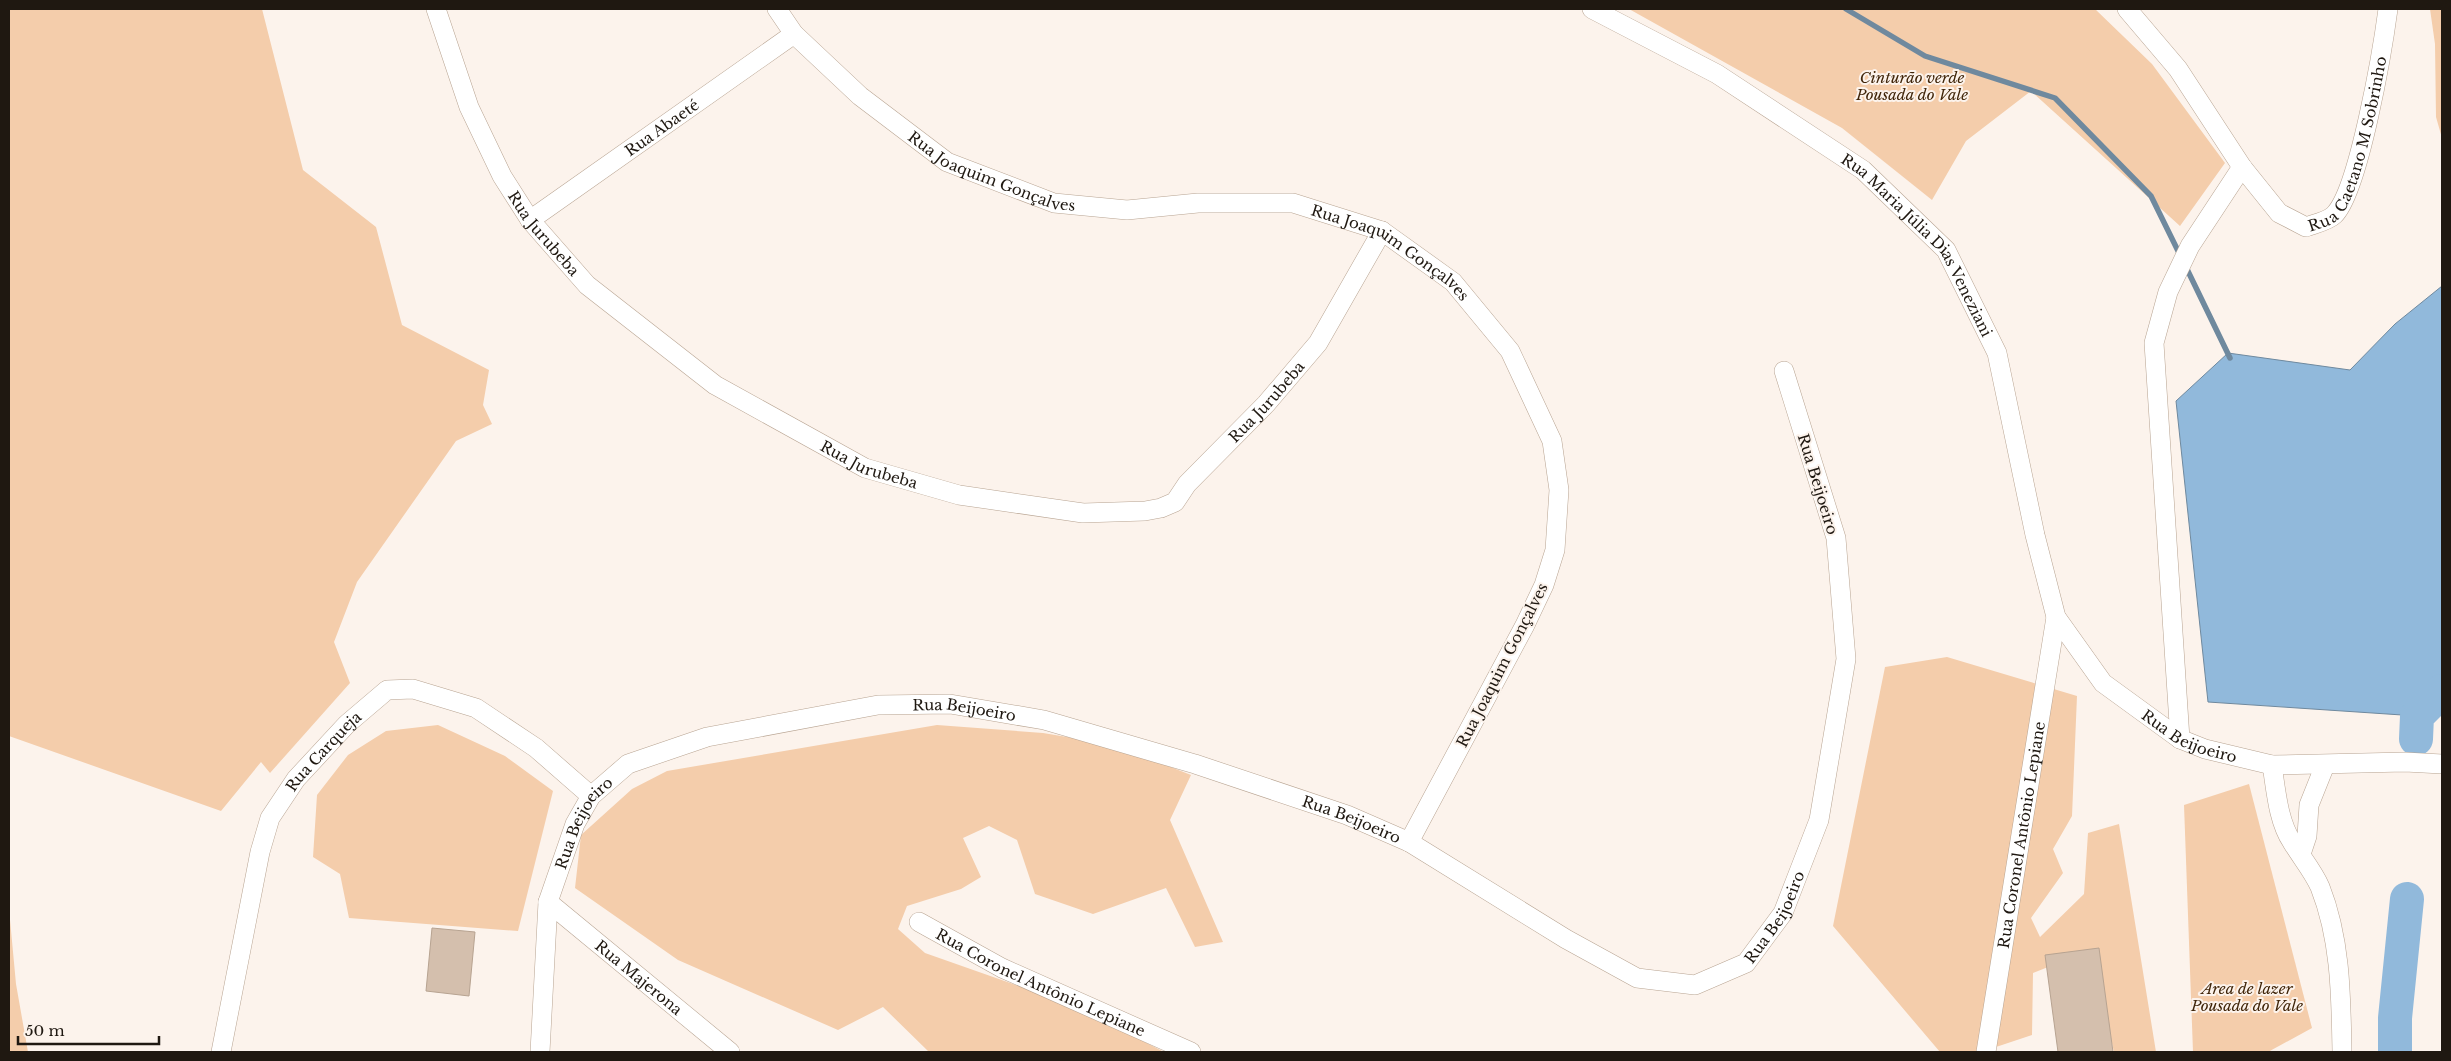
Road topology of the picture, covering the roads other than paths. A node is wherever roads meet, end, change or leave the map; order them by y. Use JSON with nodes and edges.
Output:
{"nodes":[{"id":1,"x":436,"y":9,"type":"edge"},
{"id":2,"x":777,"y":9,"type":"edge"},
{"id":3,"x":1592,"y":9,"type":"edge"},
{"id":4,"x":2127,"y":9,"type":"edge"},
{"id":5,"x":2388,"y":9,"type":"edge"},
{"id":6,"x":794,"y":34,"type":"junction"},
{"id":7,"x":2242,"y":167,"type":"junction"},
{"id":8,"x":530,"y":220,"type":"junction"},
{"id":9,"x":1382,"y":231,"type":"junction"},
{"id":10,"x":1784,"y":371,"type":"dead end"},
{"id":11,"x":2056,"y":617,"type":"junction"},
{"id":12,"x":2180,"y":739,"type":"junction"},
{"id":13,"x":2442,"y":764,"type":"edge"},
{"id":14,"x":2272,"y":765,"type":"junction"},
{"id":15,"x":2326,"y":765,"type":"junction"},
{"id":16,"x":592,"y":796,"type":"junction"},
{"id":17,"x":1409,"y":842,"type":"junction"},
{"id":18,"x":2301,"y":854,"type":"junction"},
{"id":19,"x":548,"y":902,"type":"junction"},
{"id":20,"x":919,"y":922,"type":"dead end"},
{"id":21,"x":220,"y":1052,"type":"edge"},
{"id":22,"x":540,"y":1052,"type":"edge"},
{"id":23,"x":730,"y":1052,"type":"edge"},
{"id":24,"x":1191,"y":1052,"type":"edge"},
{"id":25,"x":1986,"y":1052,"type":"edge"},
{"id":26,"x":2342,"y":1052,"type":"edge"}],
"edges":[{"from":1,"to":8,"type":"street","name":"Rua Jurubeba"},
{"from":2,"to":6,"type":"street","name":"Rua Joaquim Gonçalves"},
{"from":3,"to":11,"type":"street","name":"Rua Maria Júlia Dias Veneziani"},
{"from":4,"to":7,"type":"street","name":"Rua Caetano M Sobrinho"},
{"from":5,"to":7,"type":"street","name":"Rua Caetano M Sobrinho"},
{"from":6,"to":8,"type":"street","name":"Rua Abaeté"},
{"from":6,"to":9,"type":"street","name":"Rua Joaquim Gonçalves"},
{"from":7,"to":12,"type":"street"},
{"from":8,"to":9,"type":"street","name":"Rua Jurubeba"},
{"from":9,"to":17,"type":"street","name":"Rua Joaquim Gonçalves"},
{"from":10,"to":17,"type":"street","name":"Rua Beijoeiro"},
{"from":11,"to":12,"type":"street","name":"Rua Beijoeiro"},
{"from":11,"to":25,"type":"street","name":"Rua Coronel Antônio Lepiane"},
{"from":12,"to":14,"type":"street","name":"Rua Beijoeiro"},
{"from":13,"to":15,"type":"street"},
{"from":14,"to":15,"type":"street"},
{"from":14,"to":18,"type":"street"},
{"from":15,"to":18,"type":"street"},
{"from":16,"to":17,"type":"street","name":"Rua Beijoeiro"},
{"from":16,"to":19,"type":"street","name":"Rua Beijoeiro"},
{"from":16,"to":21,"type":"street","name":"Rua Carqueja"},
{"from":18,"to":26,"type":"street"},
{"from":19,"to":22,"type":"street","name":"Rua Beijoeiro"},
{"from":19,"to":23,"type":"street","name":"Rua Majerona"},
{"from":20,"to":24,"type":"street","name":"Rua Coronel Antônio Lepiane"}]}
